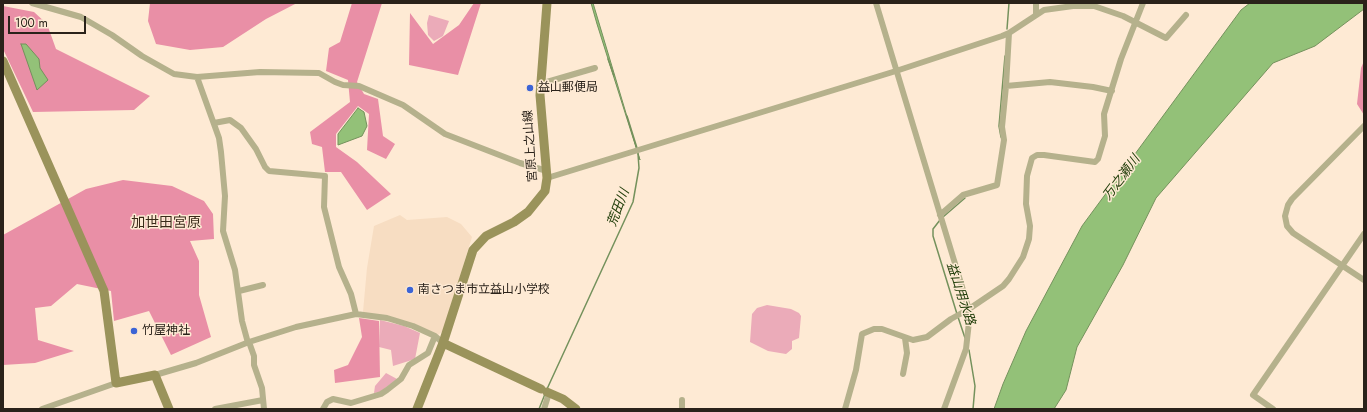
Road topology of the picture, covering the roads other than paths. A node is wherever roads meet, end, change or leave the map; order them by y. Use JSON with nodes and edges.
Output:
{"nodes":[{"id":1,"x":32,"y":3,"type":"edge"},
{"id":2,"x":547,"y":3,"type":"edge"},
{"id":3,"x":876,"y":3,"type":"edge"},
{"id":4,"x":1036,"y":3,"type":"edge"},
{"id":5,"x":1142,"y":3,"type":"edge"},
{"id":6,"x":1063,"y":5,"type":"edge"},
{"id":7,"x":1036,"y":14,"type":"junction"},
{"id":8,"x":1186,"y":15,"type":"dead end"},
{"id":9,"x":1135,"y":24,"type":"junction"},
{"id":10,"x":1009,"y":33,"type":"junction"},
{"id":11,"x":3,"y":60,"type":"edge"},
{"id":12,"x":595,"y":68,"type":"dead end"},
{"id":13,"x":896,"y":72,"type":"junction"},
{"id":14,"x":197,"y":77,"type":"junction"},
{"id":15,"x":540,"y":84,"type":"junction"},
{"id":16,"x":1006,"y":86,"type":"junction"},
{"id":17,"x":1112,"y":91,"type":"junction"},
{"id":18,"x":214,"y":124,"type":"junction"},
{"id":19,"x":1364,"y":126,"type":"edge"},
{"id":20,"x":547,"y":175,"type":"junction"},
{"id":21,"x":940,"y":214,"type":"junction"},
{"id":22,"x":1364,"y":234,"type":"edge"},
{"id":23,"x":1341,"y":265,"type":"junction"},
{"id":24,"x":1364,"y":280,"type":"edge"},
{"id":25,"x":263,"y":285,"type":"dead end"},
{"id":26,"x":239,"y":291,"type":"junction"},
{"id":27,"x":969,"y":309,"type":"junction"},
{"id":28,"x":356,"y":314,"type":"junction"},
{"id":29,"x":435,"y":336,"type":"junction"},
{"id":30,"x":905,"y":338,"type":"junction"},
{"id":31,"x":249,"y":342,"type":"junction"},
{"id":32,"x":443,"y":343,"type":"junction"},
{"id":33,"x":903,"y":374,"type":"dead end"},
{"id":34,"x":155,"y":375,"type":"junction"},
{"id":35,"x":116,"y":383,"type":"junction"},
{"id":36,"x":546,"y":392,"type":"junction"},
{"id":37,"x":263,"y":400,"type":"junction"},
{"id":38,"x":682,"y":400,"type":"dead end"},
{"id":39,"x":42,"y":409,"type":"edge"},
{"id":40,"x":169,"y":409,"type":"edge"},
{"id":41,"x":215,"y":409,"type":"edge"},
{"id":42,"x":264,"y":409,"type":"edge"},
{"id":43,"x":323,"y":409,"type":"edge"},
{"id":44,"x":417,"y":409,"type":"edge"},
{"id":45,"x":544,"y":409,"type":"edge"},
{"id":46,"x":576,"y":409,"type":"edge"},
{"id":47,"x":682,"y":409,"type":"edge"},
{"id":48,"x":846,"y":409,"type":"edge"},
{"id":49,"x":944,"y":409,"type":"edge"},
{"id":50,"x":1273,"y":409,"type":"edge"}],
"edges":[{"from":1,"to":14,"type":"street"},
{"from":2,"to":15,"type":"street","name":"宮原上之山線"},
{"from":3,"to":13,"type":"street"},
{"from":4,"to":7,"type":"street"},
{"from":5,"to":9,"type":"street"},
{"from":6,"to":7,"type":"street"},
{"from":6,"to":9,"type":"street"},
{"from":7,"to":10,"type":"street"},
{"from":8,"to":9,"type":"street"},
{"from":9,"to":17,"type":"street"},
{"from":10,"to":13,"type":"street"},
{"from":10,"to":16,"type":"street"},
{"from":11,"to":35,"type":"street"},
{"from":12,"to":15,"type":"street"},
{"from":13,"to":20,"type":"street"},
{"from":13,"to":21,"type":"street"},
{"from":14,"to":18,"type":"street"},
{"from":14,"to":20,"type":"street"},
{"from":15,"to":20,"type":"street","name":"宮原上之山線"},
{"from":16,"to":17,"type":"street"},
{"from":16,"to":21,"type":"street"},
{"from":17,"to":27,"type":"street"},
{"from":18,"to":26,"type":"street"},
{"from":18,"to":28,"type":"street"},
{"from":19,"to":23,"type":"street"},
{"from":20,"to":32,"type":"street","name":"宮原上之山線"},
{"from":21,"to":27,"type":"street"},
{"from":22,"to":23,"type":"street"},
{"from":23,"to":24,"type":"street"},
{"from":23,"to":50,"type":"street"},
{"from":25,"to":26,"type":"street"},
{"from":26,"to":31,"type":"street"},
{"from":27,"to":30,"type":"street"},
{"from":27,"to":49,"type":"street"},
{"from":28,"to":29,"type":"street"},
{"from":28,"to":31,"type":"street"},
{"from":29,"to":32,"type":"street"},
{"from":29,"to":43,"type":"street"},
{"from":30,"to":33,"type":"street"},
{"from":30,"to":48,"type":"street"},
{"from":31,"to":34,"type":"street"},
{"from":31,"to":37,"type":"street"},
{"from":32,"to":36,"type":"street"},
{"from":32,"to":44,"type":"street","name":"宮原上之山線"},
{"from":34,"to":35,"type":"street"},
{"from":34,"to":40,"type":"street"},
{"from":35,"to":39,"type":"street"},
{"from":36,"to":45,"type":"street"},
{"from":36,"to":46,"type":"street"},
{"from":37,"to":41,"type":"street"},
{"from":37,"to":42,"type":"street"},
{"from":38,"to":47,"type":"street"}]}
